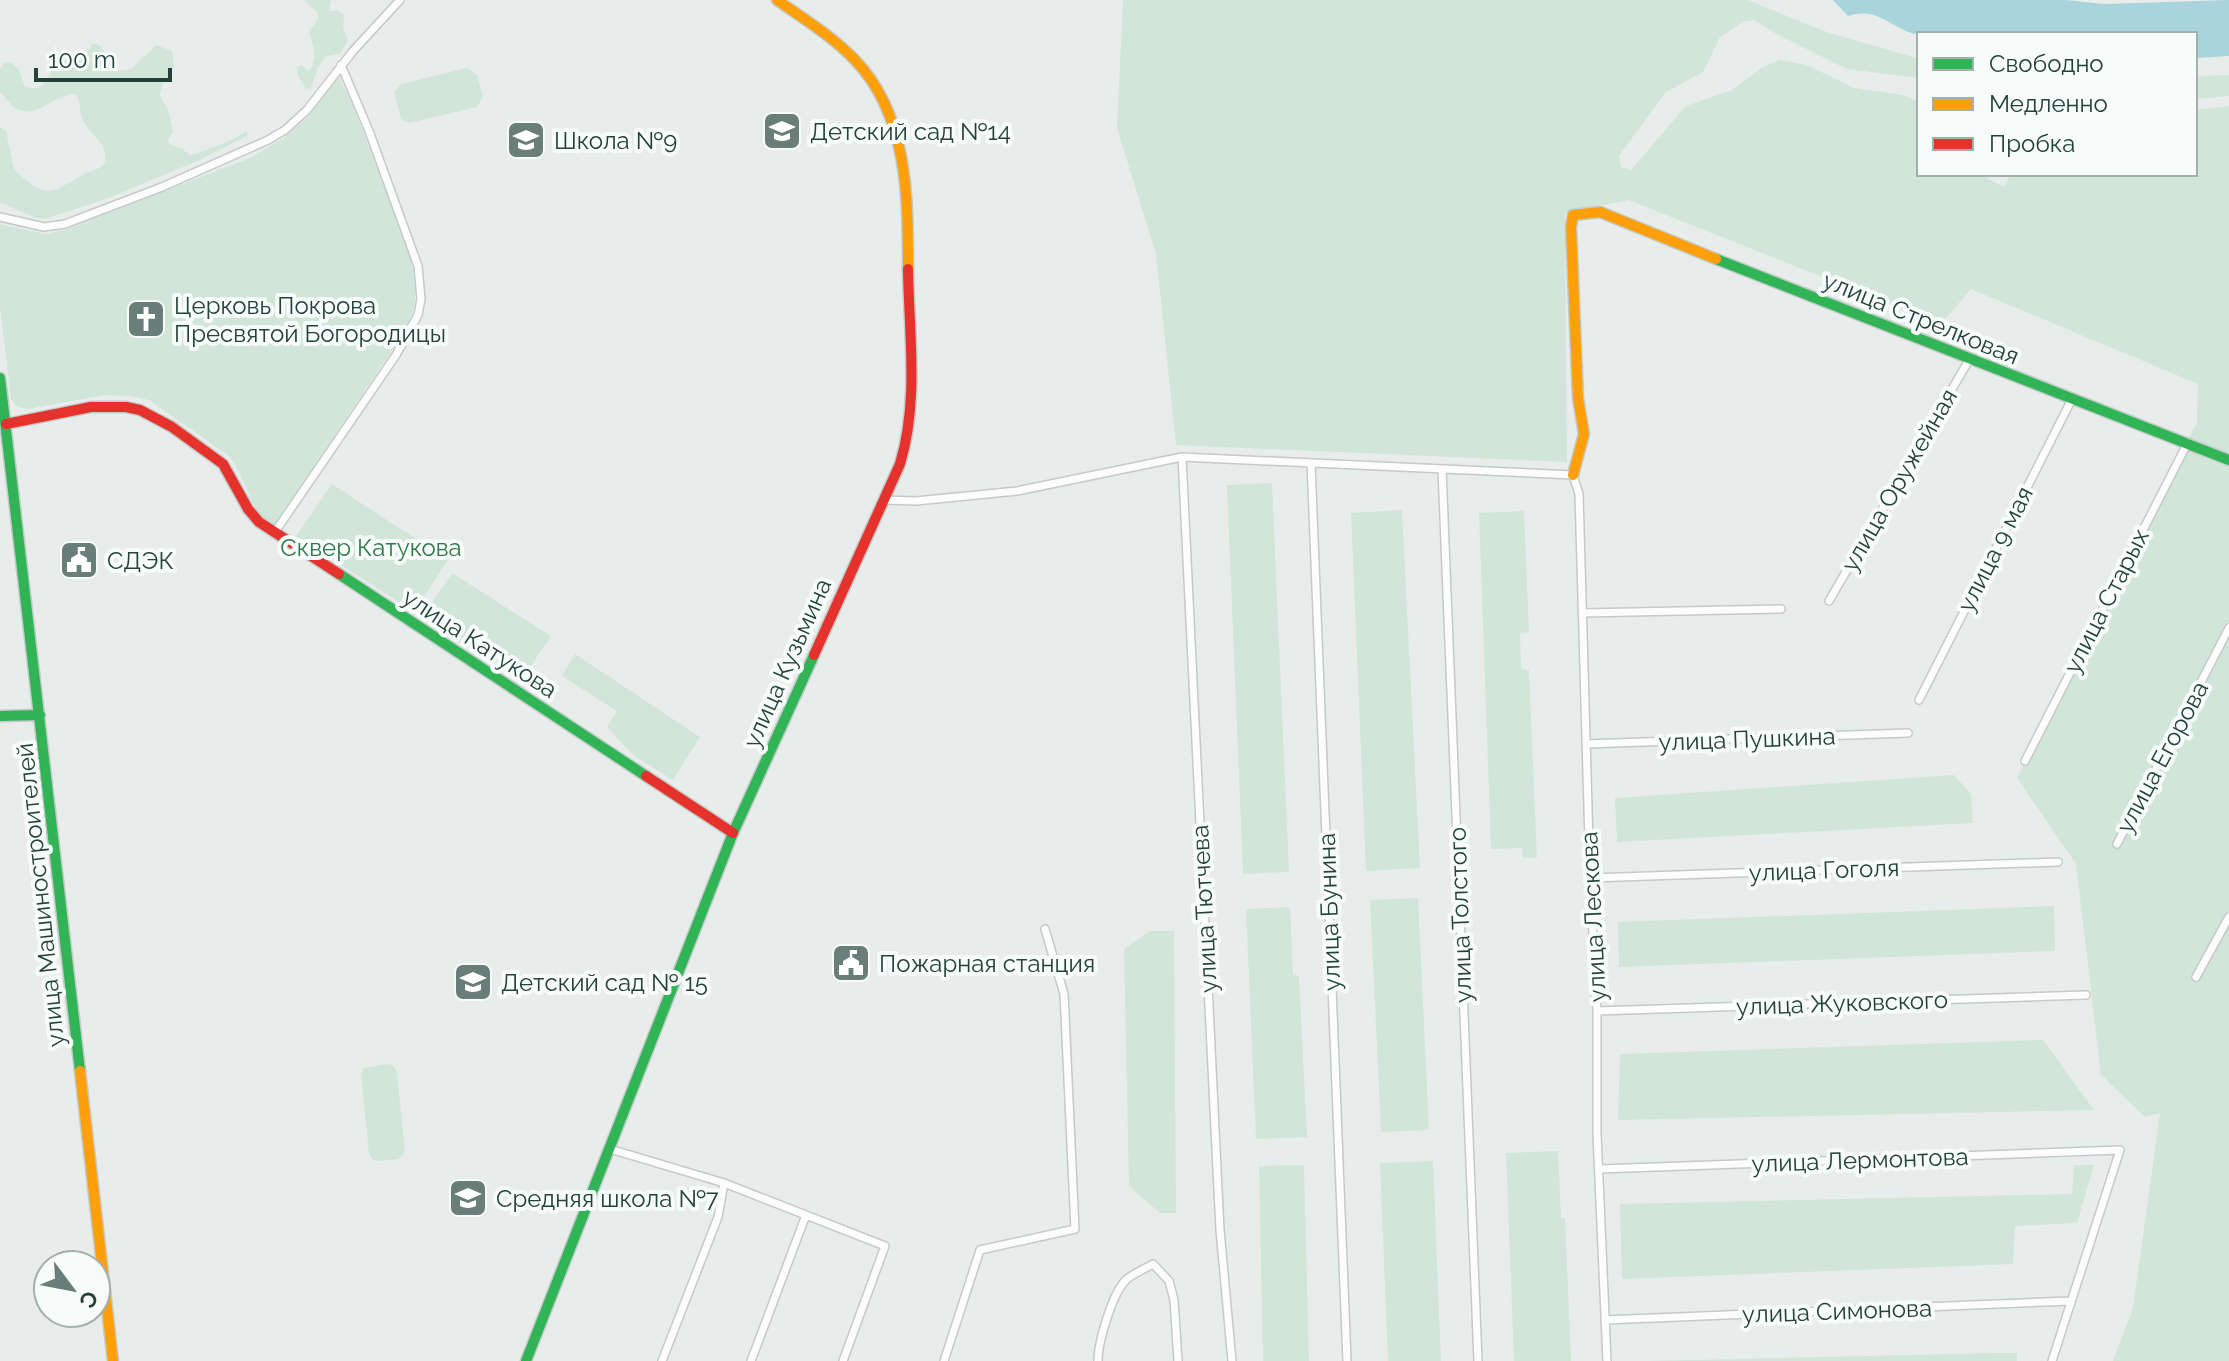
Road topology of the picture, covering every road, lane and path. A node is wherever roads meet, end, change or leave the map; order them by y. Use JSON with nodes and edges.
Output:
{"nodes":[{"id":1,"x":400,"y":0,"type":"edge"},
{"id":2,"x":777,"y":0,"type":"edge"},
{"id":3,"x":341,"y":65,"type":"junction"},
{"id":4,"x":0,"y":217,"type":"edge"},
{"id":5,"x":1969,"y":360,"type":"junction"},
{"id":6,"x":0,"y":378,"type":"edge"},
{"id":7,"x":2072,"y":399,"type":"junction"},
{"id":8,"x":6,"y":424,"type":"junction"},
{"id":9,"x":2188,"y":442,"type":"junction"},
{"id":10,"x":1182,"y":457,"type":"junction"},
{"id":11,"x":2229,"y":460,"type":"edge"},
{"id":12,"x":1311,"y":463,"type":"junction"},
{"id":13,"x":1442,"y":469,"type":"junction"},
{"id":14,"x":1573,"y":475,"type":"junction"},
{"id":15,"x":883,"y":500,"type":"junction"},
{"id":16,"x":275,"y":532,"type":"junction"},
{"id":17,"x":1829,"y":601,"type":"dead end"},
{"id":18,"x":1781,"y":609,"type":"dead end"},
{"id":19,"x":1582,"y":613,"type":"junction"},
{"id":20,"x":2229,"y":628,"type":"edge"},
{"id":21,"x":1919,"y":700,"type":"dead end"},
{"id":22,"x":40,"y":715,"type":"junction"},
{"id":23,"x":0,"y":716,"type":"edge"},
{"id":24,"x":1908,"y":733,"type":"dead end"},
{"id":25,"x":1586,"y":744,"type":"junction"},
{"id":26,"x":2025,"y":761,"type":"dead end"},
{"id":27,"x":733,"y":833,"type":"junction"},
{"id":28,"x":2117,"y":844,"type":"dead end"},
{"id":29,"x":2058,"y":862,"type":"dead end"},
{"id":30,"x":1590,"y":878,"type":"junction"},
{"id":31,"x":2229,"y":917,"type":"edge"},
{"id":32,"x":1045,"y":929,"type":"dead end"},
{"id":33,"x":2196,"y":977,"type":"dead end"},
{"id":34,"x":2086,"y":995,"type":"dead end"},
{"id":35,"x":1597,"y":1011,"type":"junction"},
{"id":36,"x":610,"y":1149,"type":"junction"},
{"id":37,"x":1600,"y":1169,"type":"junction"},
{"id":38,"x":724,"y":1183,"type":"junction"},
{"id":39,"x":806,"y":1215,"type":"junction"},
{"id":40,"x":2069,"y":1301,"type":"junction"},
{"id":41,"x":1605,"y":1320,"type":"junction"},
{"id":42,"x":113,"y":1361,"type":"edge"},
{"id":43,"x":526,"y":1361,"type":"edge"},
{"id":44,"x":662,"y":1361,"type":"edge"},
{"id":45,"x":751,"y":1361,"type":"edge"},
{"id":46,"x":843,"y":1361,"type":"edge"},
{"id":47,"x":944,"y":1361,"type":"edge"},
{"id":48,"x":1098,"y":1361,"type":"edge"},
{"id":49,"x":1178,"y":1361,"type":"edge"},
{"id":50,"x":1232,"y":1361,"type":"edge"},
{"id":51,"x":1347,"y":1361,"type":"edge"},
{"id":52,"x":1478,"y":1361,"type":"edge"},
{"id":53,"x":1607,"y":1361,"type":"edge"},
{"id":54,"x":2052,"y":1361,"type":"edge"}],
"edges":[{"from":1,"to":3,"type":"street"},
{"from":2,"to":15,"type":"main road","name":"улица Кузьмина"},
{"from":3,"to":4,"type":"street"},
{"from":3,"to":16,"type":"street"},
{"from":5,"to":7,"type":"main road","name":"улица Стрелковая"},
{"from":5,"to":14,"type":"main road","name":"улица Стрелковая"},
{"from":5,"to":17,"type":"street","name":"улица Оружейная"},
{"from":6,"to":8,"type":"main road","name":"улица Машиностроителей"},
{"from":7,"to":9,"type":"main road","name":"улица Стрелковая"},
{"from":7,"to":21,"type":"street","name":"улица 9 мая"},
{"from":8,"to":16,"type":"main road","name":"улица Катукова"},
{"from":8,"to":22,"type":"main road","name":"улица Машиностроителей"},
{"from":9,"to":11,"type":"main road","name":"улица Стрелковая"},
{"from":9,"to":26,"type":"street","name":"улица Старых"},
{"from":10,"to":12,"type":"street"},
{"from":10,"to":15,"type":"street"},
{"from":10,"to":50,"type":"street","name":"улица Тютчева"},
{"from":12,"to":13,"type":"street"},
{"from":12,"to":51,"type":"street","name":"улица Бунина"},
{"from":13,"to":14,"type":"street"},
{"from":13,"to":52,"type":"street","name":"улица Толстого"},
{"from":14,"to":19,"type":"street","name":"улица Лескова"},
{"from":15,"to":27,"type":"main road","name":"улица Кузьмина"},
{"from":16,"to":27,"type":"main road","name":"улица Катукова"},
{"from":18,"to":19,"type":"street"},
{"from":19,"to":25,"type":"street","name":"улица Лескова"},
{"from":20,"to":28,"type":"street","name":"улица Егорова"},
{"from":22,"to":23,"type":"main road"},
{"from":22,"to":42,"type":"main road","name":"улица Машиностроителей"},
{"from":24,"to":25,"type":"street","name":"улица Пушкина"},
{"from":25,"to":30,"type":"street","name":"улица Лескова"},
{"from":27,"to":36,"type":"main road","name":"улица Кузьмина"},
{"from":29,"to":30,"type":"street","name":"улица Гоголя"},
{"from":30,"to":35,"type":"street","name":"улица Лескова"},
{"from":31,"to":33,"type":"street"},
{"from":32,"to":47,"type":"street"},
{"from":34,"to":35,"type":"street","name":"улица Жуковского"},
{"from":35,"to":37,"type":"street","name":"улица Лескова"},
{"from":36,"to":38,"type":"street"},
{"from":36,"to":43,"type":"main road","name":"улица Кузьмина"},
{"from":37,"to":40,"type":"street","name":"улица Лермонтова"},
{"from":37,"to":41,"type":"street","name":"улица Лескова"},
{"from":38,"to":39,"type":"street"},
{"from":38,"to":44,"type":"street"},
{"from":39,"to":45,"type":"street"},
{"from":39,"to":46,"type":"street"},
{"from":40,"to":41,"type":"street","name":"улица Симонова"},
{"from":40,"to":54,"type":"street"},
{"from":41,"to":53,"type":"street","name":"улица Лескова"},
{"from":48,"to":49,"type":"street"}]}
